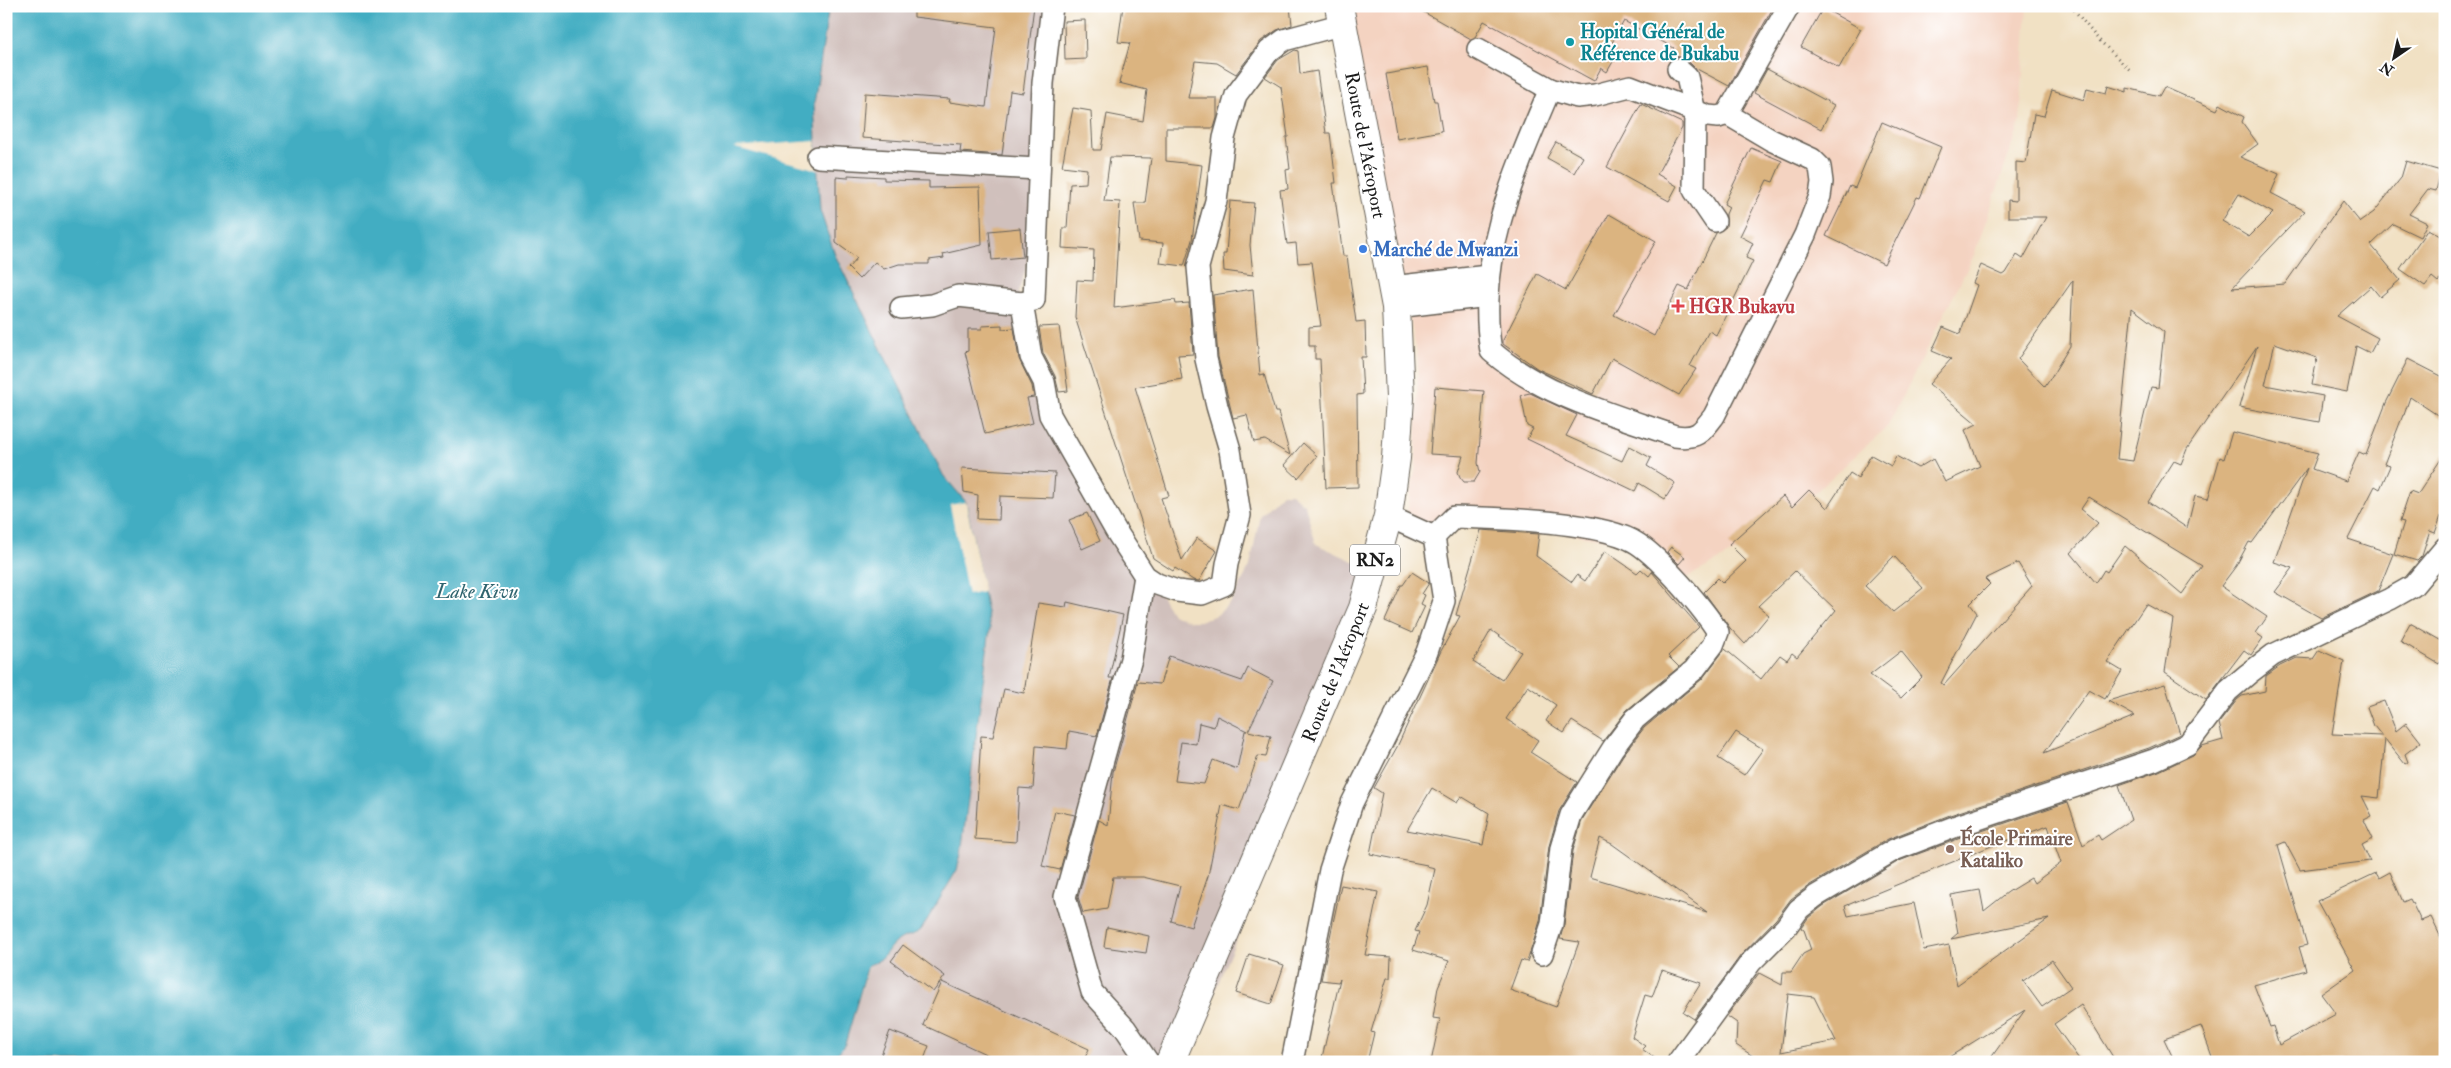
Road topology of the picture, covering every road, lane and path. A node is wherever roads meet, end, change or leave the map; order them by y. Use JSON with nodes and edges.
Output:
{"nodes":[{"id":1,"x":1052,"y":6,"type":"edge"},
{"id":2,"x":1789,"y":6,"type":"edge"},
{"id":3,"x":2070,"y":6,"type":"edge"},
{"id":4,"x":1341,"y":15,"type":"edge"},
{"id":5,"x":1478,"y":49,"type":"dead end"},
{"id":6,"x":1678,"y":69,"type":"dead end"},
{"id":7,"x":2130,"y":70,"type":"dead end"},
{"id":8,"x":1550,"y":89,"type":"junction"},
{"id":9,"x":1696,"y":112,"type":"junction"},
{"id":10,"x":1727,"y":114,"type":"junction"},
{"id":11,"x":818,"y":157,"type":"dead end"},
{"id":12,"x":1038,"y":169,"type":"junction"},
{"id":13,"x":1715,"y":221,"type":"dead end"},
{"id":14,"x":1488,"y":286,"type":"junction"},
{"id":15,"x":1394,"y":297,"type":"junction"},
{"id":16,"x":1022,"y":303,"type":"junction"},
{"id":17,"x":901,"y":308,"type":"dead end"},
{"id":18,"x":1388,"y":516,"type":"junction"},
{"id":19,"x":1434,"y":537,"type":"junction"},
{"id":20,"x":2445,"y":548,"type":"edge"},
{"id":21,"x":1145,"y":576,"type":"junction"},
{"id":22,"x":1542,"y":954,"type":"dead end"},
{"id":23,"x":1148,"y":1062,"type":"edge"},
{"id":24,"x":1170,"y":1062,"type":"edge"},
{"id":25,"x":1292,"y":1062,"type":"edge"},
{"id":26,"x":1678,"y":1062,"type":"edge"}],
"edges":[{"from":1,"to":12,"type":"street"},
{"from":2,"to":10,"type":"street"},
{"from":3,"to":7,"type":"path"},
{"from":4,"to":15,"type":"highway","name":"Route de l'Aéroport","number":"RN2"},
{"from":4,"to":21,"type":"street"},
{"from":5,"to":8,"type":"street"},
{"from":6,"to":9,"type":"street"},
{"from":8,"to":9,"type":"street"},
{"from":8,"to":14,"type":"street"},
{"from":9,"to":10,"type":"street"},
{"from":9,"to":13,"type":"street"},
{"from":10,"to":14,"type":"street"},
{"from":11,"to":12,"type":"street"},
{"from":12,"to":16,"type":"street"},
{"from":14,"to":15,"type":"street"},
{"from":15,"to":18,"type":"highway","name":"Route de l'Aéroport","number":"RN2"},
{"from":16,"to":17,"type":"street"},
{"from":16,"to":21,"type":"street"},
{"from":18,"to":19,"type":"street"},
{"from":18,"to":24,"type":"highway","name":"Route de l'Aéroport","number":"RN2"},
{"from":19,"to":22,"type":"street"},
{"from":19,"to":25,"type":"street"},
{"from":20,"to":26,"type":"street"},
{"from":21,"to":23,"type":"street"}]}
